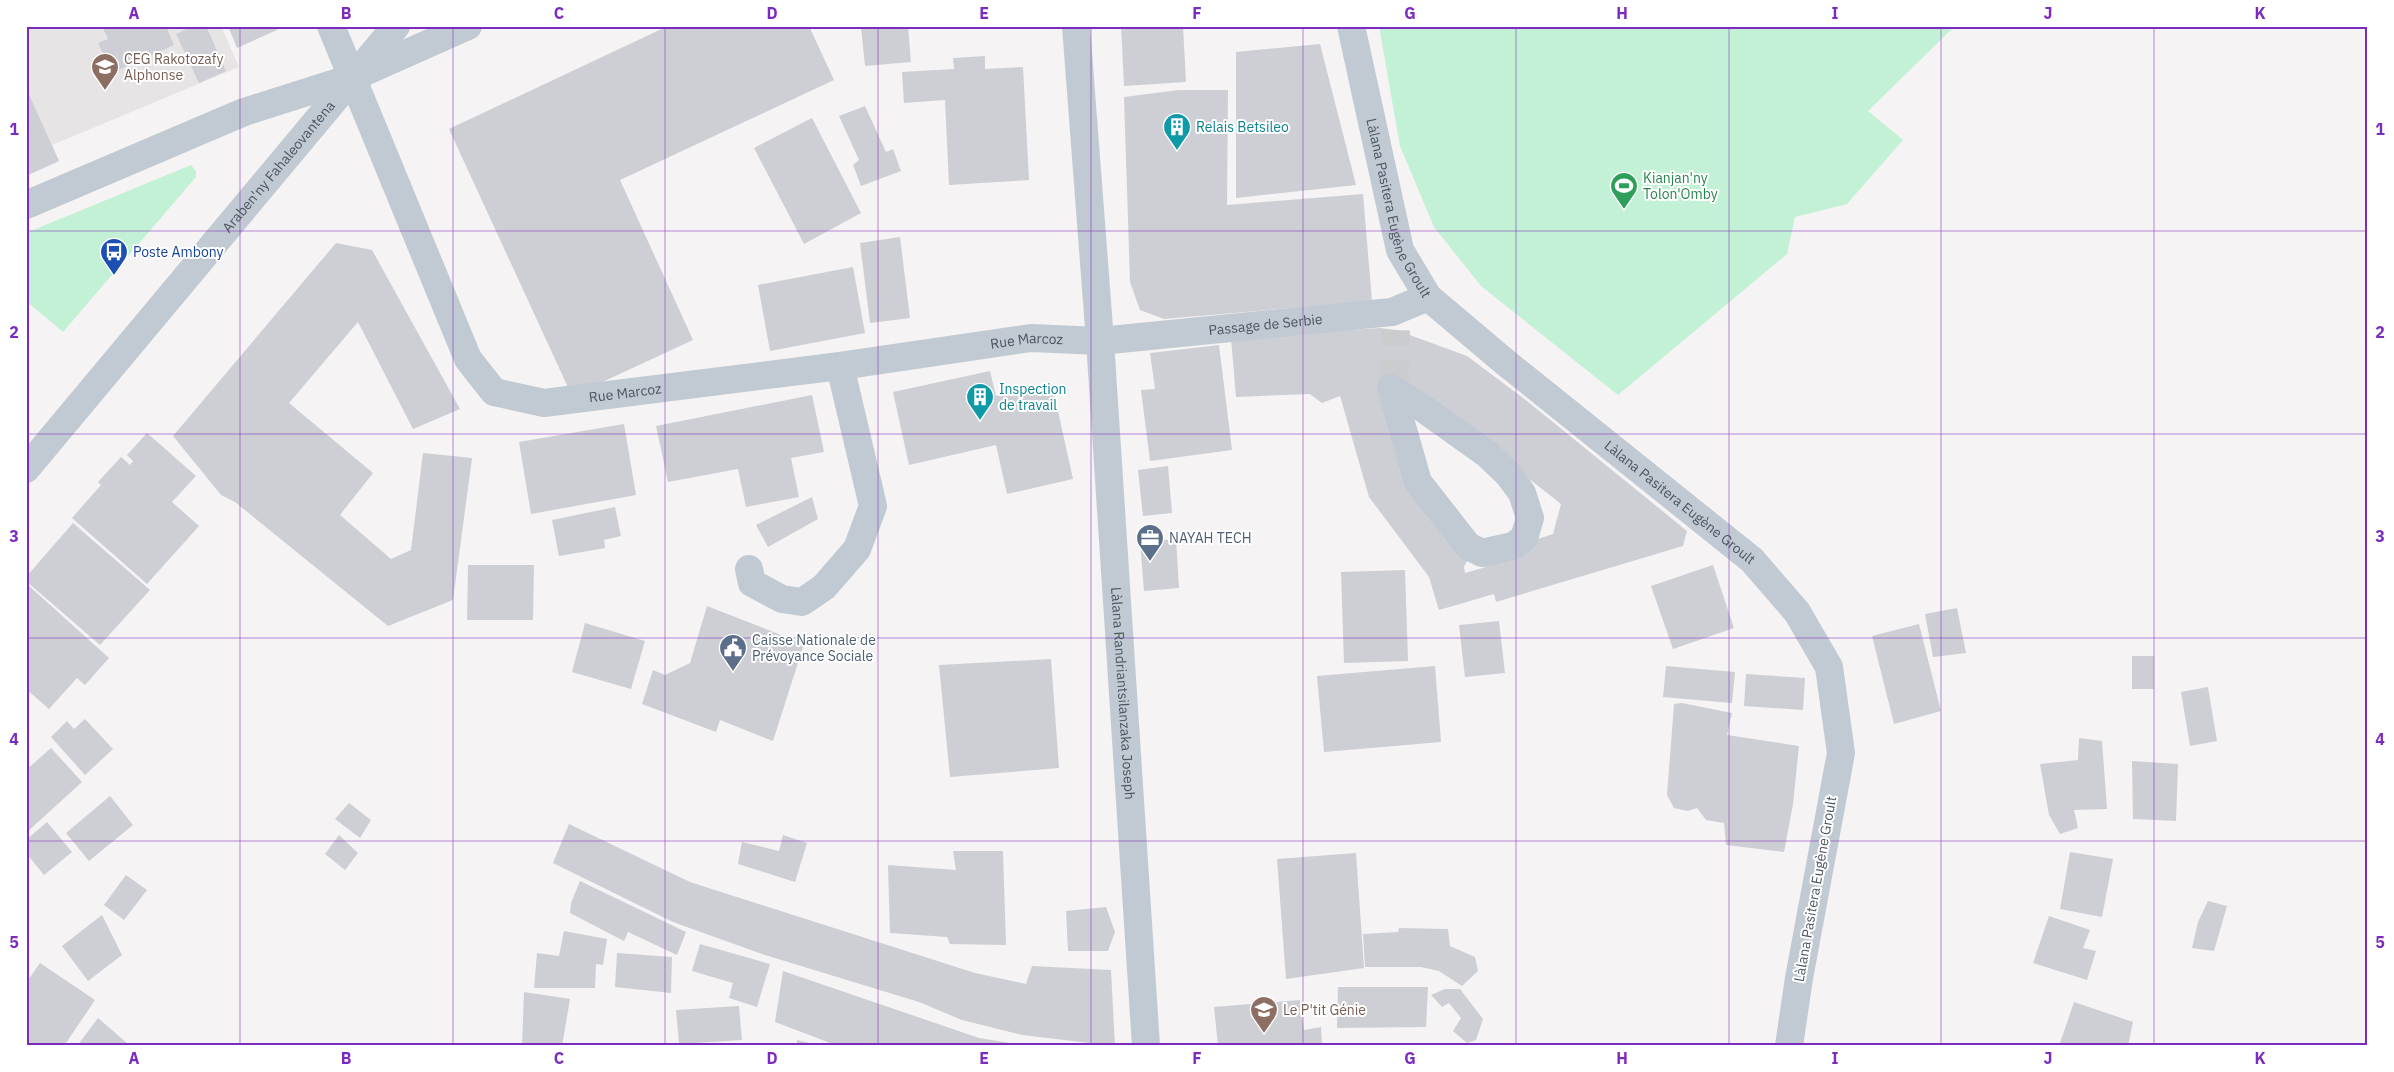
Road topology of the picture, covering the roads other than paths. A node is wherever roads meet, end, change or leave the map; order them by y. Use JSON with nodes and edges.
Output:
{"nodes":[{"id":1,"x":331,"y":26,"type":"edge"},
{"id":2,"x":396,"y":26,"type":"edge"},
{"id":3,"x":468,"y":26,"type":"edge"},
{"id":4,"x":1076,"y":26,"type":"edge"},
{"id":5,"x":1351,"y":26,"type":"edge"},
{"id":6,"x":351,"y":78,"type":"junction"},
{"id":7,"x":26,"y":205,"type":"edge"},
{"id":8,"x":1431,"y":300,"type":"junction"},
{"id":9,"x":1396,"y":330,"type":"dead end"},
{"id":10,"x":1100,"y":341,"type":"junction"},
{"id":11,"x":840,"y":366,"type":"junction"},
{"id":12,"x":1392,"y":388,"type":"joint"},
{"id":13,"x":26,"y":469,"type":"edge"},
{"id":14,"x":749,"y":570,"type":"dead end"},
{"id":15,"x":1146,"y":1046,"type":"edge"},
{"id":16,"x":1789,"y":1046,"type":"edge"}],
"edges":[{"from":1,"to":6,"type":"street","name":"Rue Marcoz"},
{"from":2,"to":6,"type":"street","name":"Araben'ny Fahaleovantena"},
{"from":3,"to":6,"type":"street"},
{"from":4,"to":10,"type":"street","name":"Làlana Randriantsilanzaka Joseph"},
{"from":5,"to":8,"type":"street","name":"Làlana Pasitera Eugène Groult"},
{"from":6,"to":7,"type":"street"},
{"from":6,"to":11,"type":"street","name":"Rue Marcoz"},
{"from":6,"to":13,"type":"street","name":"Araben'ny Fahaleovantena"},
{"from":8,"to":9,"type":"street"},
{"from":8,"to":10,"type":"street","name":"Passage de Serbie"},
{"from":8,"to":16,"type":"street","name":"Làlana Pasitera Eugène Groult"},
{"from":10,"to":11,"type":"street","name":"Rue Marcoz"},
{"from":10,"to":15,"type":"street","name":"Làlana Randriantsilanzaka Joseph"},
{"from":11,"to":14,"type":"street"},
{"from":12,"to":12,"type":"street"}]}
